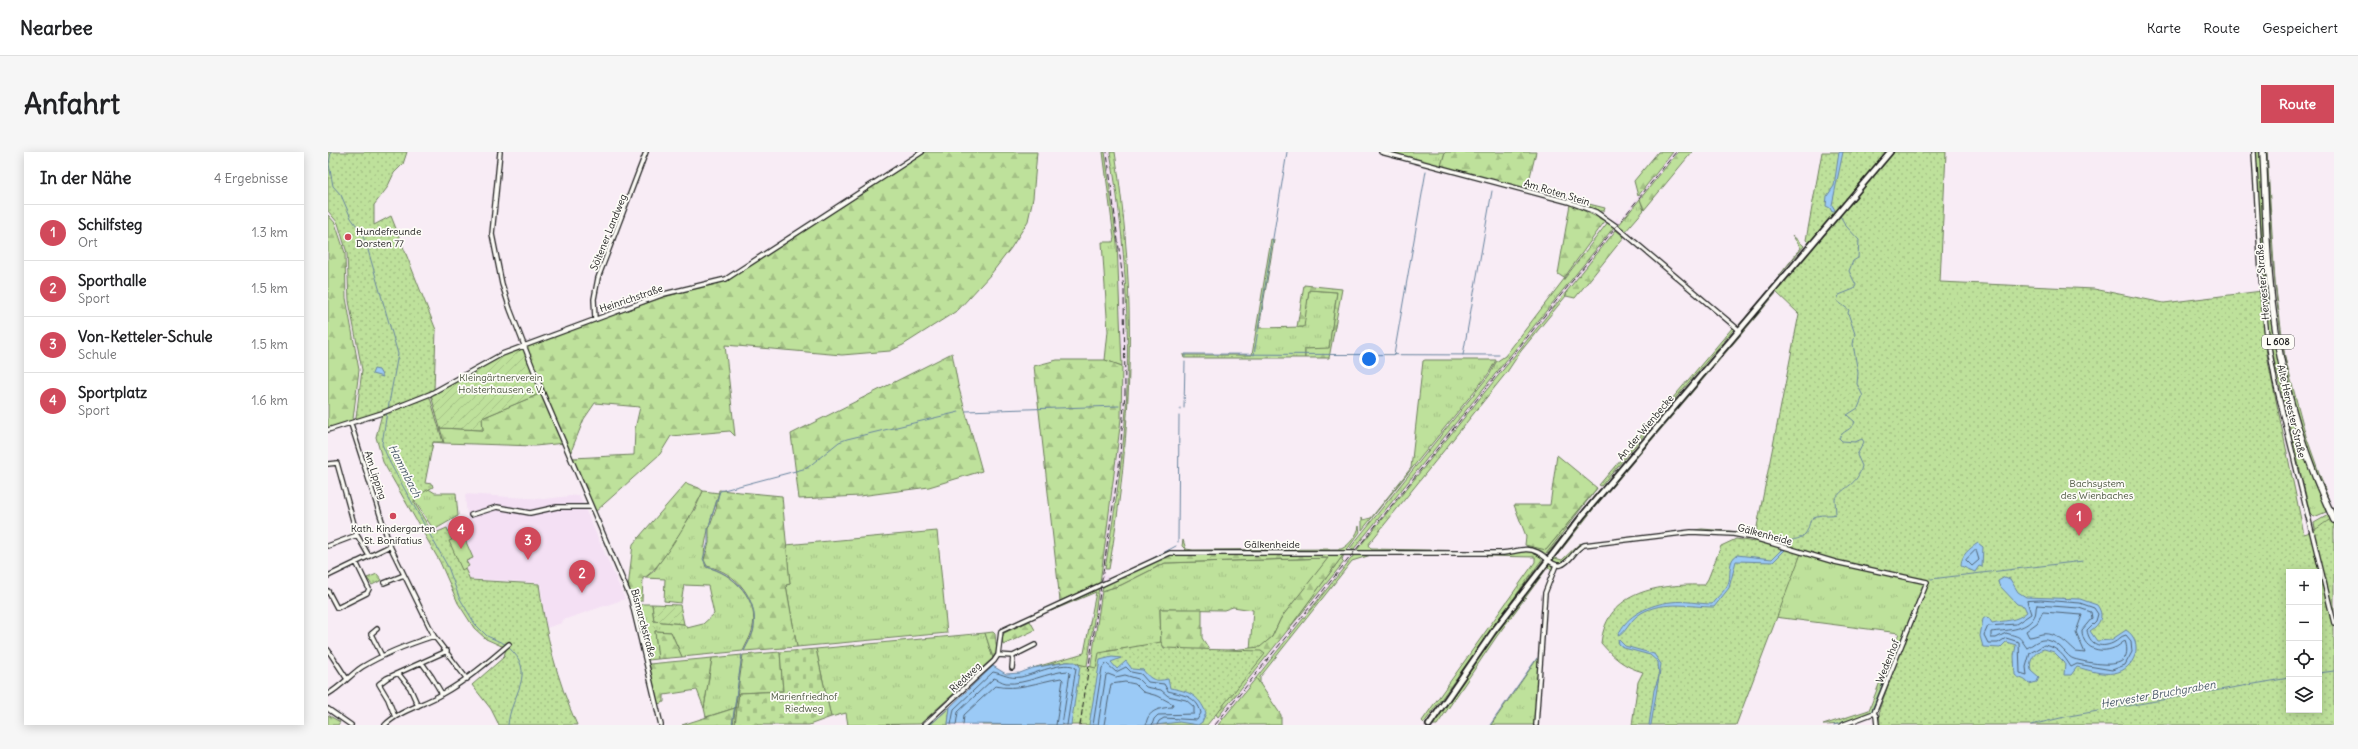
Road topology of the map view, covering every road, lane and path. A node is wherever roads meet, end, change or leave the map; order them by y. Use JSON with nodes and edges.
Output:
{"nodes":[{"id":1,"x":500,"y":152,"type":"edge"},
{"id":2,"x":646,"y":152,"type":"edge"},
{"id":3,"x":922,"y":152,"type":"edge"},
{"id":4,"x":1381,"y":152,"type":"edge"},
{"id":5,"x":1890,"y":152,"type":"edge"},
{"id":6,"x":2254,"y":152,"type":"edge"},
{"id":7,"x":2263,"y":152,"type":"edge"},
{"id":8,"x":595,"y":319,"type":"junction"},
{"id":9,"x":1739,"y":330,"type":"junction"},
{"id":10,"x":524,"y":346,"type":"junction"},
{"id":11,"x":351,"y":424,"type":"junction"},
{"id":12,"x":328,"y":430,"type":"edge"},
{"id":13,"x":328,"y":464,"type":"edge"},
{"id":14,"x":591,"y":507,"type":"junction"},
{"id":15,"x":471,"y":515,"type":"dead end"},
{"id":16,"x":2334,"y":520,"type":"edge"},
{"id":17,"x":357,"y":535,"type":"junction"},
{"id":18,"x":328,"y":546,"type":"edge"},
{"id":19,"x":390,"y":546,"type":"junction"},
{"id":20,"x":369,"y":556,"type":"junction"},
{"id":21,"x":1548,"y":559,"type":"junction"},
{"id":22,"x":356,"y":562,"type":"junction"},
{"id":23,"x":1556,"y":565,"type":"junction"},
{"id":24,"x":404,"y":575,"type":"junction"},
{"id":25,"x":328,"y":576,"type":"edge"},
{"id":26,"x":1927,"y":582,"type":"joint"},
{"id":27,"x":384,"y":583,"type":"dead end"},
{"id":28,"x":328,"y":591,"type":"edge"},
{"id":29,"x":2334,"y":623,"type":"edge"},
{"id":30,"x":377,"y":629,"type":"dead end"},
{"id":31,"x":434,"y":636,"type":"junction"},
{"id":32,"x":509,"y":644,"type":"dead end"},
{"id":33,"x":1035,"y":645,"type":"dead end"},
{"id":34,"x":328,"y":650,"type":"edge"},
{"id":35,"x":447,"y":651,"type":"junction"},
{"id":36,"x":998,"y":655,"type":"junction"},
{"id":37,"x":382,"y":656,"type":"junction"},
{"id":38,"x":1013,"y":656,"type":"junction"},
{"id":39,"x":422,"y":663,"type":"junction"},
{"id":40,"x":1012,"y":668,"type":"dead end"},
{"id":41,"x":398,"y":673,"type":"junction"},
{"id":42,"x":347,"y":679,"type":"junction"},
{"id":43,"x":467,"y":679,"type":"junction"},
{"id":44,"x":328,"y":694,"type":"edge"},
{"id":45,"x":442,"y":694,"type":"junction"},
{"id":46,"x":418,"y":706,"type":"junction"},
{"id":47,"x":328,"y":709,"type":"edge"},
{"id":48,"x":1874,"y":713,"type":"junction"},
{"id":49,"x":395,"y":717,"type":"junction"},
{"id":50,"x":350,"y":725,"type":"edge"},
{"id":51,"x":385,"y":725,"type":"edge"},
{"id":52,"x":660,"y":725,"type":"edge"},
{"id":53,"x":924,"y":725,"type":"edge"},
{"id":54,"x":1429,"y":725,"type":"edge"},
{"id":55,"x":1536,"y":725,"type":"edge"},
{"id":56,"x":1842,"y":725,"type":"edge"},
{"id":57,"x":1877,"y":725,"type":"edge"}],
"edges":[{"from":1,"to":10,"type":"street","name":"Bismarckstraße"},
{"from":2,"to":8,"type":"street","name":"Söltener Landweg"},
{"from":3,"to":8,"type":"street","name":"Heinrichstraße"},
{"from":4,"to":9,"type":"street","name":"Am Roten Stein"},
{"from":5,"to":9,"type":"street","name":"An der Wienbecke"},
{"from":6,"to":29,"type":"street","name":"Alte Hervester Straße"},
{"from":7,"to":16,"type":"main road","name":"Hervester Straße","number":"L 608"},
{"from":8,"to":10,"type":"street","name":"Heinrichstraße"},
{"from":9,"to":21,"type":"street","name":"An der Wienbecke"},
{"from":10,"to":11,"type":"street","name":"Heinrichstraße"},
{"from":10,"to":14,"type":"street","name":"Bismarckstraße"},
{"from":11,"to":12,"type":"street","name":"Heinrichstraße"},
{"from":11,"to":19,"type":"street","name":"Am Lipping"},
{"from":13,"to":17,"type":"street"},
{"from":14,"to":15,"type":"street"},
{"from":14,"to":52,"type":"street","name":"Bismarckstraße"},
{"from":17,"to":18,"type":"street"},
{"from":17,"to":20,"type":"street"},
{"from":19,"to":20,"type":"street"},
{"from":19,"to":24,"type":"street","name":"Am Lipping"},
{"from":20,"to":22,"type":"street"},
{"from":21,"to":23,"type":"street","name":"Gälkenheide"},
{"from":21,"to":36,"type":"street","name":"Gälkenheide"},
{"from":21,"to":54,"type":"street","name":"An der Wienbecke"},
{"from":22,"to":25,"type":"street"},
{"from":22,"to":28,"type":"street"},
{"from":23,"to":26,"type":"street","name":"Gälkenheide"},
{"from":23,"to":55,"type":"street"},
{"from":24,"to":27,"type":"street"},
{"from":24,"to":31,"type":"street","name":"Am Lipping"},
{"from":26,"to":48,"type":"street","name":"Wedenhof"},
{"from":30,"to":37,"type":"street"},
{"from":31,"to":35,"type":"street","name":"Am Lipping"},
{"from":31,"to":37,"type":"street"},
{"from":32,"to":43,"type":"street"},
{"from":33,"to":38,"type":"street"},
{"from":34,"to":42,"type":"street"},
{"from":35,"to":39,"type":"street"},
{"from":35,"to":43,"type":"street","name":"Am Lipping"},
{"from":36,"to":38,"type":"street"},
{"from":36,"to":53,"type":"street","name":"Riedweg"},
{"from":37,"to":42,"type":"street"},
{"from":38,"to":40,"type":"street"},
{"from":39,"to":41,"type":"street"},
{"from":39,"to":45,"type":"street"},
{"from":41,"to":46,"type":"street"},
{"from":41,"to":49,"type":"street"},
{"from":42,"to":44,"type":"street"},
{"from":43,"to":45,"type":"street"},
{"from":45,"to":46,"type":"street"},
{"from":46,"to":49,"type":"street"},
{"from":47,"to":50,"type":"street"},
{"from":48,"to":56,"type":"street"},
{"from":48,"to":57,"type":"street"},
{"from":49,"to":51,"type":"street"}]}
